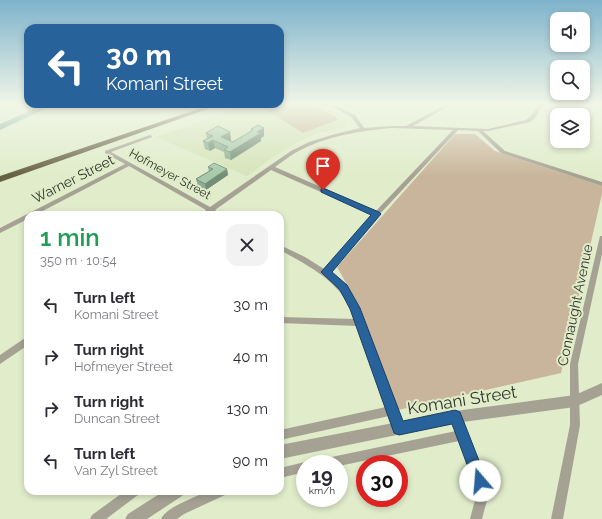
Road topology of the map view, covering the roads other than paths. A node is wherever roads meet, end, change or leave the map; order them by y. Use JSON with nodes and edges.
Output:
{"nodes":[{"id":1,"x":139,"y":127,"type":"edge"},
{"id":2,"x":151,"y":127,"type":"edge"},
{"id":3,"x":502,"y":127,"type":"edge"},
{"id":4,"x":408,"y":128,"type":"joint"},
{"id":5,"x":362,"y":129,"type":"joint"},
{"id":6,"x":432,"y":129,"type":"joint"},
{"id":7,"x":456,"y":130,"type":"junction"},
{"id":8,"x":480,"y":131,"type":"junction"},
{"id":9,"x":150,"y":136,"type":"dead end"},
{"id":10,"x":127,"y":164,"type":"junction"},
{"id":11,"x":270,"y":167,"type":"junction"},
{"id":12,"x":0,"y":175,"type":"edge"},
{"id":13,"x":0,"y":179,"type":"edge"},
{"id":14,"x":602,"y":184,"type":"edge"},
{"id":15,"x":210,"y":210,"type":"joint"},
{"id":16,"x":38,"y":211,"type":"edge"},
{"id":17,"x":377,"y":214,"type":"junction"},
{"id":18,"x":24,"y":218,"type":"edge"},
{"id":19,"x":0,"y":230,"type":"edge"},
{"id":20,"x":602,"y":238,"type":"edge"},
{"id":21,"x":284,"y":249,"type":"edge"},
{"id":22,"x":326,"y":272,"type":"junction"},
{"id":23,"x":284,"y":320,"type":"edge"},
{"id":24,"x":361,"y":323,"type":"junction"},
{"id":25,"x":24,"y":345,"type":"edge"},
{"id":26,"x":0,"y":360,"type":"edge"},
{"id":27,"x":602,"y":389,"type":"edge"},
{"id":28,"x":575,"y":401,"type":"junction"},
{"id":29,"x":392,"y":411,"type":"junction"},
{"id":30,"x":455,"y":417,"type":"junction"},
{"id":31,"x":399,"y":429,"type":"junction"},
{"id":32,"x":284,"y":433,"type":"edge"},
{"id":33,"x":463,"y":435,"type":"junction"},
{"id":34,"x":284,"y":451,"type":"edge"},
{"id":35,"x":348,"y":459,"type":"edge"},
{"id":36,"x":296,"y":470,"type":"edge"},
{"id":37,"x":284,"y":472,"type":"edge"},
{"id":38,"x":129,"y":495,"type":"edge"},
{"id":39,"x":171,"y":495,"type":"edge"},
{"id":40,"x":212,"y":495,"type":"edge"},
{"id":41,"x":96,"y":519,"type":"edge"},
{"id":42,"x":133,"y":519,"type":"edge"},
{"id":43,"x":167,"y":519,"type":"edge"},
{"id":44,"x":476,"y":519,"type":"edge"},
{"id":45,"x":557,"y":519,"type":"edge"}],
"edges":[{"from":1,"to":12,"type":"highway"},
{"from":2,"to":13,"type":"highway"},
{"from":3,"to":8,"type":"street"},
{"from":4,"to":5,"type":"street"},
{"from":4,"to":6,"type":"street"},
{"from":5,"to":11,"type":"street"},
{"from":6,"to":7,"type":"street"},
{"from":7,"to":8,"type":"street"},
{"from":7,"to":17,"type":"street"},
{"from":8,"to":14,"type":"street"},
{"from":9,"to":10,"type":"street","name":"Hofmeyer Street"},
{"from":10,"to":15,"type":"street","name":"Hofmeyer Street"},
{"from":10,"to":16,"type":"street","name":"Warner Street"},
{"from":11,"to":15,"type":"street"},
{"from":11,"to":17,"type":"street"},
{"from":17,"to":22,"type":"street"},
{"from":18,"to":19,"type":"street","name":"Warner Street"},
{"from":20,"to":28,"type":"street","name":"Connaught Avenue"},
{"from":21,"to":22,"type":"street"},
{"from":22,"to":24,"type":"street"},
{"from":23,"to":24,"type":"street"},
{"from":24,"to":29,"type":"street"},
{"from":25,"to":26,"type":"street"},
{"from":27,"to":28,"type":"street","name":"Komani Street"},
{"from":28,"to":30,"type":"street","name":"Komani Street"},
{"from":28,"to":45,"type":"street","name":"Connaught Avenue"},
{"from":29,"to":31,"type":"street"},
{"from":29,"to":32,"type":"street","name":"Komani Street"},
{"from":30,"to":31,"type":"street","name":"Komani Street"},
{"from":30,"to":33,"type":"street"},
{"from":31,"to":34,"type":"street","name":"Komani Street"},
{"from":33,"to":35,"type":"street"},
{"from":33,"to":44,"type":"street"},
{"from":36,"to":37,"type":"street"},
{"from":38,"to":41,"type":"street"},
{"from":39,"to":42,"type":"street"},
{"from":40,"to":43,"type":"street"}]}
